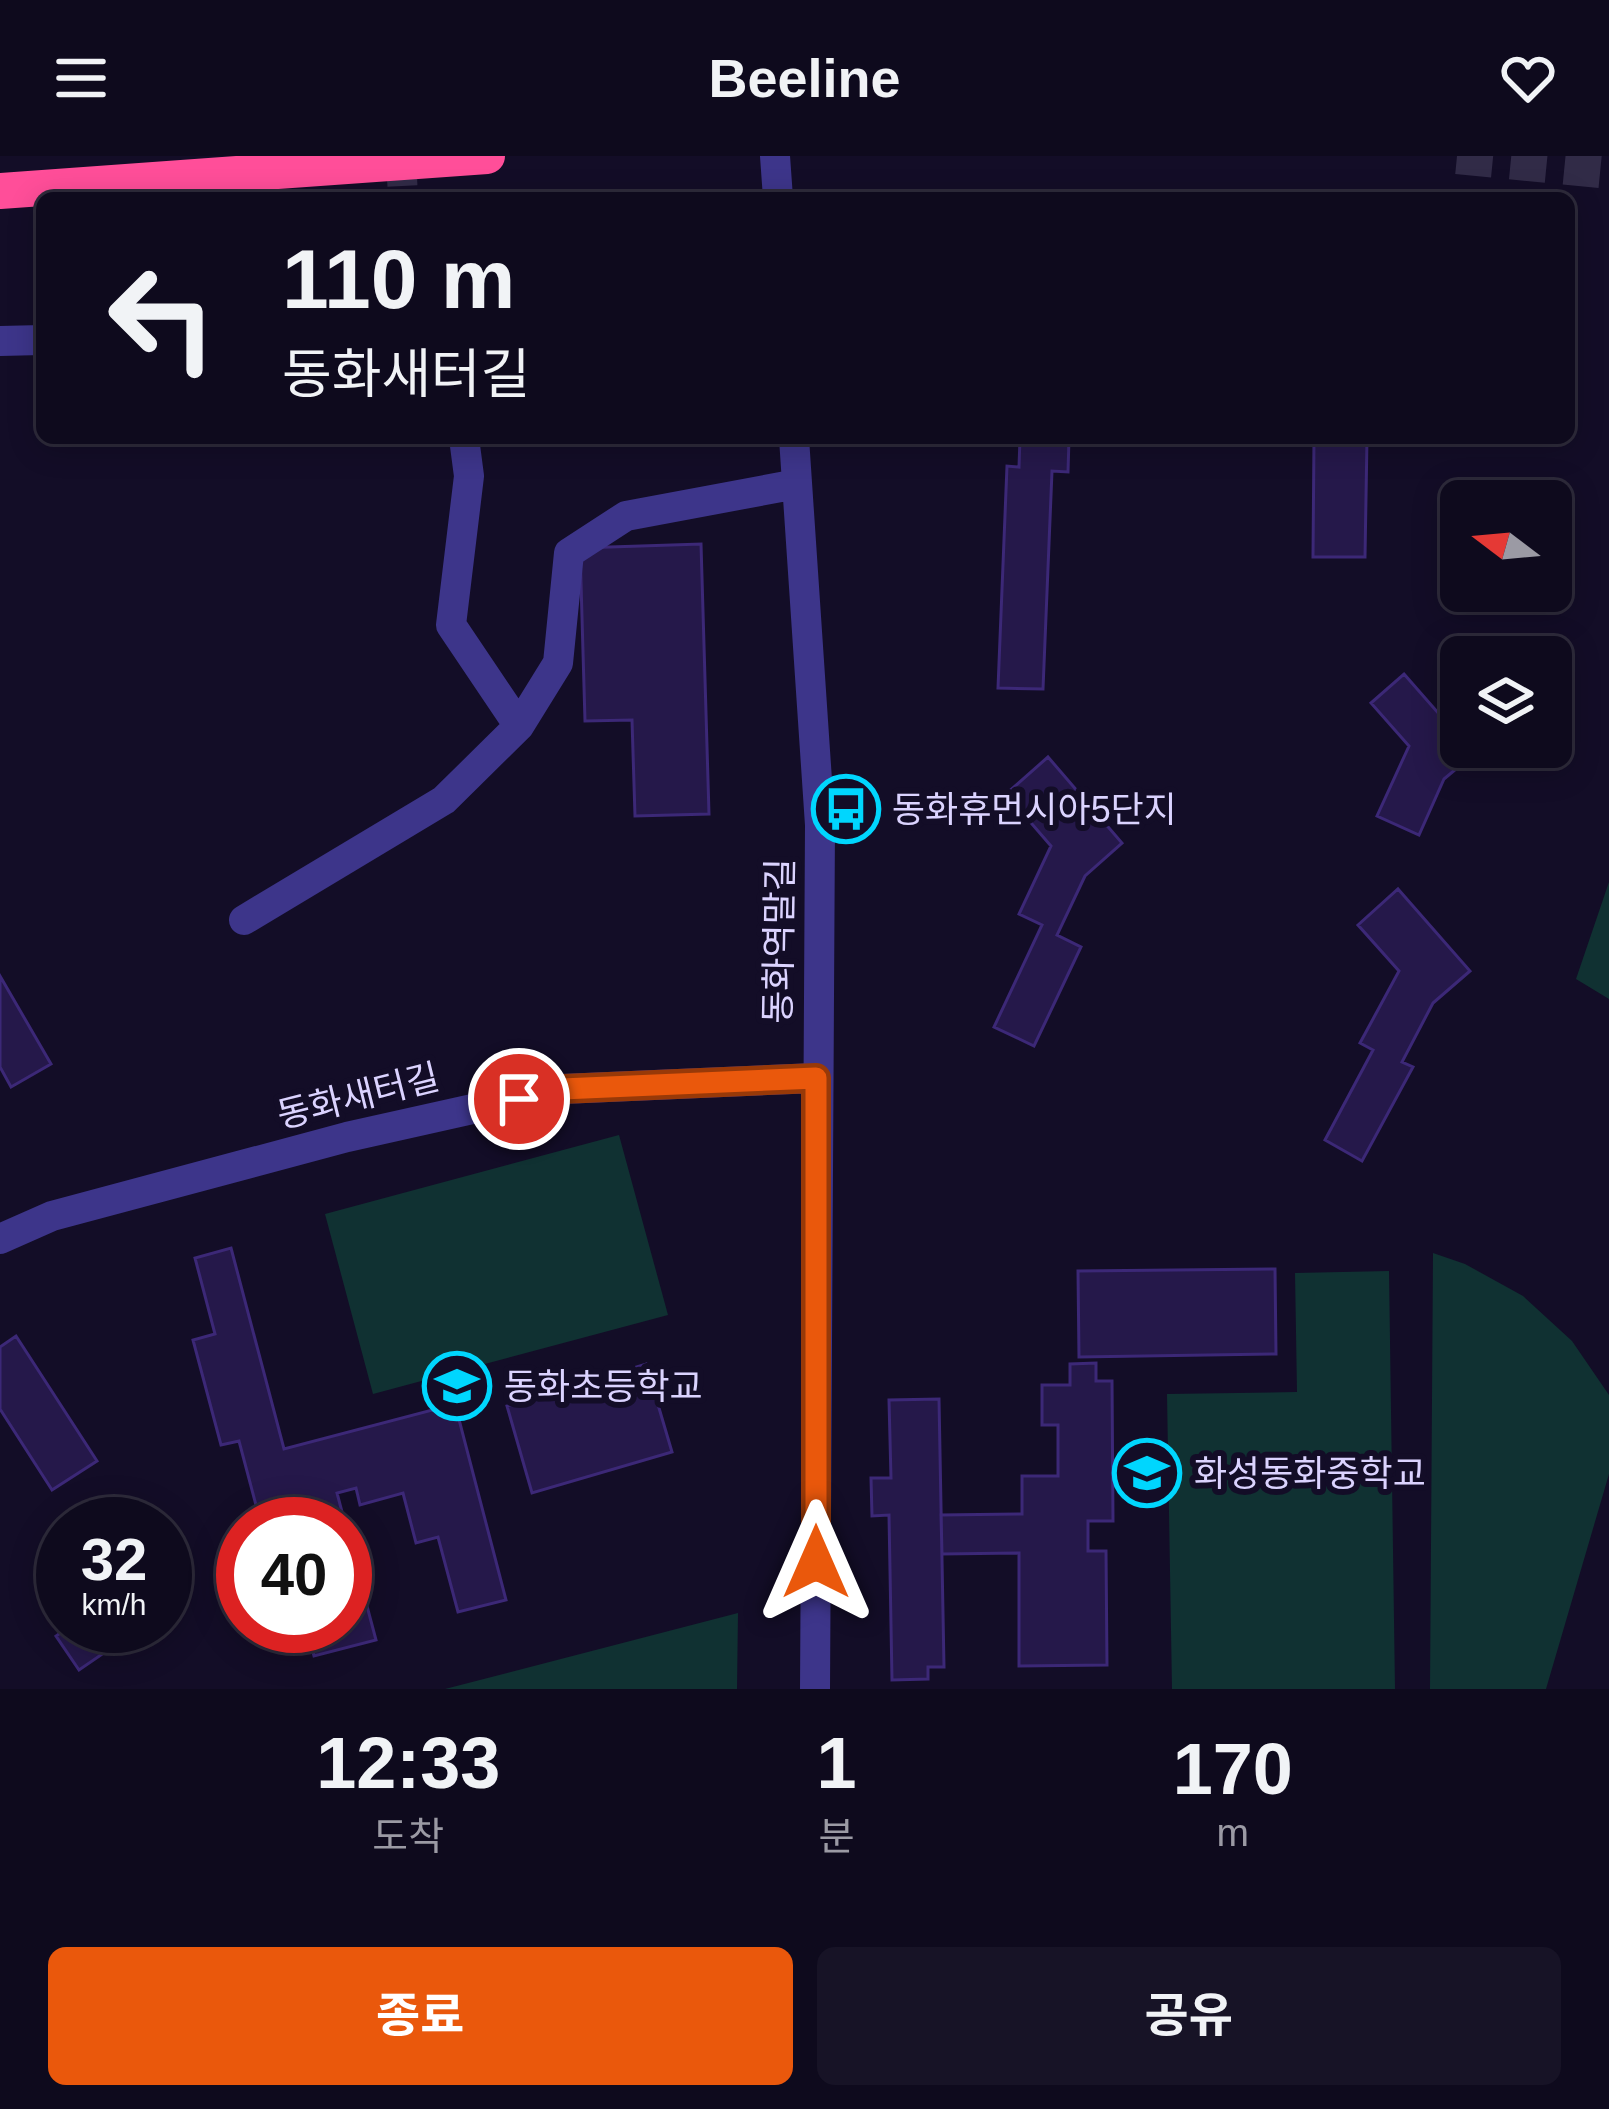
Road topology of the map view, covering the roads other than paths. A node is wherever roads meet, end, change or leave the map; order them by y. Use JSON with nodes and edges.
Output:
{"nodes":[{"id":1,"x":487,"y":156,"type":"edge"},
{"id":2,"x":775,"y":156,"type":"edge"},
{"id":3,"x":0,"y":191,"type":"edge"},
{"id":4,"x":778,"y":192,"type":"edge"},
{"id":5,"x":36,"y":340,"type":"edge"},
{"id":6,"x":0,"y":341,"type":"edge"},
{"id":7,"x":465,"y":444,"type":"edge"},
{"id":8,"x":794,"y":444,"type":"edge"},
{"id":9,"x":797,"y":484,"type":"junction"},
{"id":10,"x":519,"y":726,"type":"junction"},
{"id":11,"x":244,"y":920,"type":"dead end"},
{"id":12,"x":816,"y":1078,"type":"junction"},
{"id":13,"x":0,"y":1239,"type":"edge"},
{"id":14,"x":815,"y":1689,"type":"edge"}],
"edges":[{"from":1,"to":3,"type":"highway"},
{"from":2,"to":4,"type":"street"},
{"from":5,"to":6,"type":"street"},
{"from":7,"to":10,"type":"street"},
{"from":8,"to":9,"type":"street","name":"동화역말길"},
{"from":9,"to":10,"type":"street"},
{"from":9,"to":12,"type":"street","name":"동화역말길"},
{"from":10,"to":11,"type":"street"},
{"from":12,"to":13,"type":"street","name":"동화새터길"},
{"from":12,"to":14,"type":"street","name":"동화역말길"}]}
